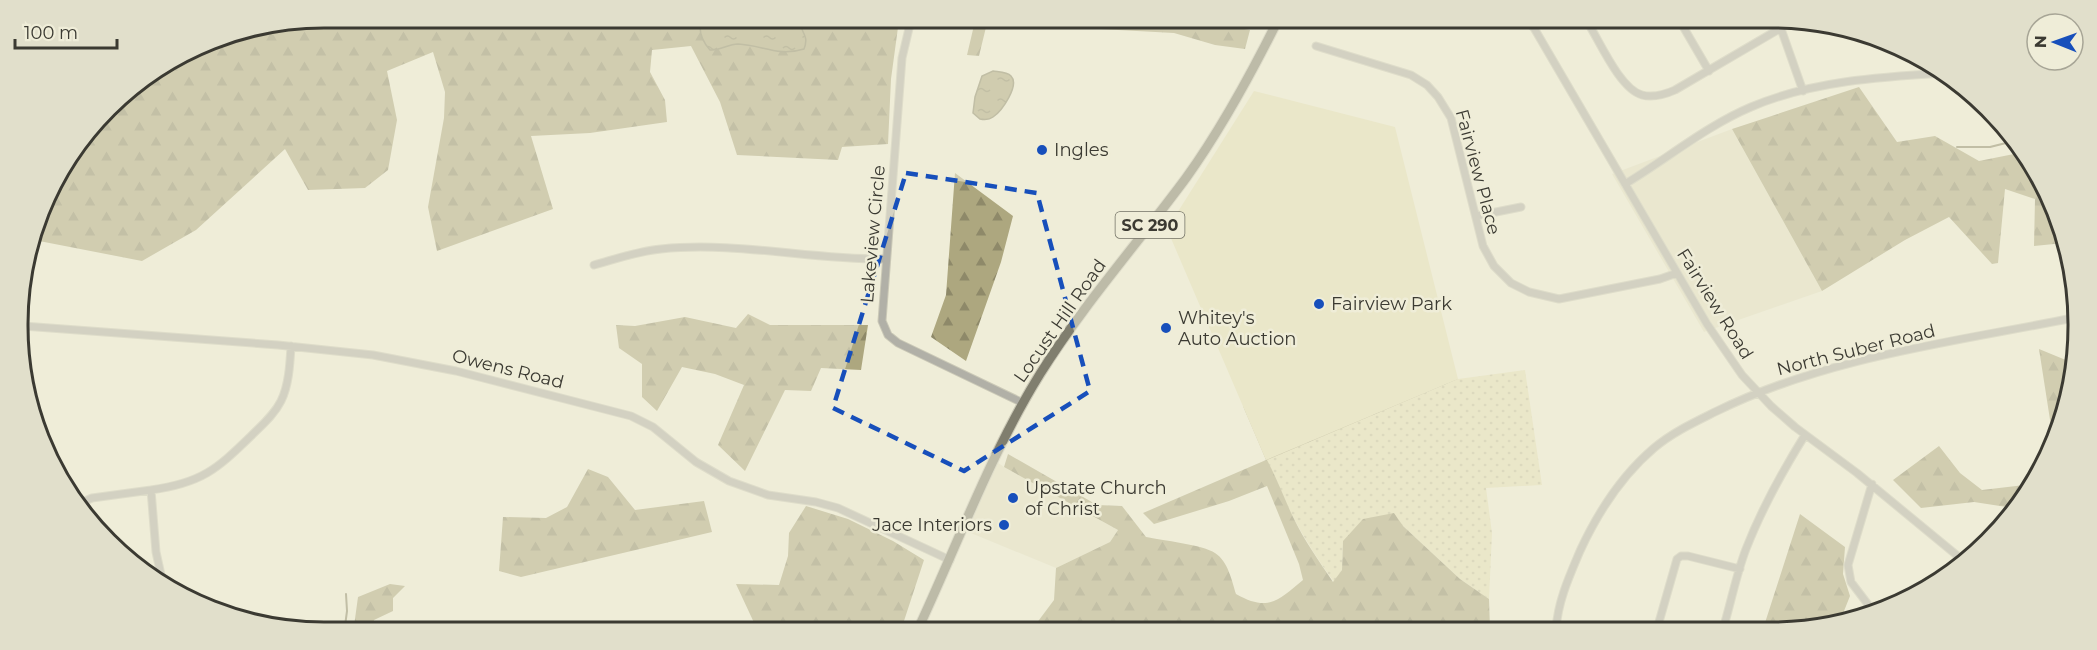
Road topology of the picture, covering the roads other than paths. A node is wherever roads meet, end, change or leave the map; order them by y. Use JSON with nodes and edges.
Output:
{"nodes":[{"id":1,"x":910,"y":28,"type":"edge"},
{"id":2,"x":1274,"y":28,"type":"edge"},
{"id":3,"x":1533,"y":28,"type":"edge"},
{"id":4,"x":1591,"y":28,"type":"edge"},
{"id":5,"x":1684,"y":28,"type":"edge"},
{"id":6,"x":1776,"y":28,"type":"edge"},
{"id":7,"x":1781,"y":28,"type":"edge"},
{"id":8,"x":1316,"y":46,"type":"dead end"},
{"id":9,"x":1709,"y":71,"type":"junction"},
{"id":10,"x":1931,"y":74,"type":"edge"},
{"id":11,"x":1803,"y":91,"type":"junction"},
{"id":12,"x":1625,"y":184,"type":"junction"},
{"id":13,"x":1521,"y":207,"type":"dead end"},
{"id":14,"x":1476,"y":216,"type":"junction"},
{"id":15,"x":886,"y":259,"type":"junction"},
{"id":16,"x":594,"y":265,"type":"dead end"},
{"id":17,"x":1677,"y":273,"type":"junction"},
{"id":18,"x":2068,"y":319,"type":"edge"},
{"id":19,"x":28,"y":326,"type":"edge"},
{"id":20,"x":291,"y":346,"type":"junction"},
{"id":21,"x":1758,"y":392,"type":"junction"},
{"id":22,"x":1023,"y":403,"type":"junction"},
{"id":23,"x":1805,"y":435,"type":"junction"},
{"id":24,"x":1872,"y":484,"type":"junction"},
{"id":25,"x":151,"y":490,"type":"junction"},
{"id":26,"x":86,"y":500,"type":"edge"},
{"id":27,"x":1957,"y":556,"type":"edge"},
{"id":28,"x":950,"y":560,"type":"junction"},
{"id":29,"x":1740,"y":569,"type":"junction"},
{"id":30,"x":160,"y":572,"type":"edge"},
{"id":31,"x":1869,"y":605,"type":"edge"},
{"id":32,"x":921,"y":622,"type":"edge"},
{"id":33,"x":1557,"y":622,"type":"edge"},
{"id":34,"x":1659,"y":622,"type":"edge"},
{"id":35,"x":1726,"y":622,"type":"edge"}],
"edges":[{"from":1,"to":15,"type":"street","name":"Lakeview Circle"},
{"from":2,"to":22,"type":"main road","name":"Locust Hill Road","number":"SC 290"},
{"from":3,"to":12,"type":"street","name":"Fairview Road"},
{"from":4,"to":9,"type":"street"},
{"from":5,"to":9,"type":"street"},
{"from":6,"to":9,"type":"street"},
{"from":7,"to":11,"type":"street"},
{"from":8,"to":14,"type":"street","name":"Fairview Place"},
{"from":10,"to":11,"type":"street"},
{"from":11,"to":12,"type":"street"},
{"from":12,"to":17,"type":"street","name":"Fairview Road"},
{"from":13,"to":14,"type":"street"},
{"from":14,"to":17,"type":"street","name":"Fairview Place"},
{"from":15,"to":16,"type":"street"},
{"from":15,"to":22,"type":"street","name":"Lakeview Circle"},
{"from":17,"to":21,"type":"street","name":"Fairview Road"},
{"from":18,"to":21,"type":"street","name":"North Suber Road"},
{"from":19,"to":20,"type":"street","name":"Owens Road"},
{"from":20,"to":25,"type":"street"},
{"from":20,"to":28,"type":"street","name":"Owens Road"},
{"from":21,"to":23,"type":"street","name":"Fairview Road"},
{"from":21,"to":33,"type":"street","name":"North Suber Road"},
{"from":22,"to":28,"type":"main road","name":"Locust Hill Road","number":"SC 290"},
{"from":23,"to":24,"type":"street","name":"Fairview Road"},
{"from":23,"to":29,"type":"street"},
{"from":24,"to":27,"type":"street","name":"Fairview Road"},
{"from":24,"to":31,"type":"street"},
{"from":25,"to":26,"type":"street"},
{"from":25,"to":30,"type":"street"},
{"from":28,"to":32,"type":"main road","name":"Locust Hill Road","number":"SC 290"},
{"from":29,"to":34,"type":"street"},
{"from":29,"to":35,"type":"street"}]}
